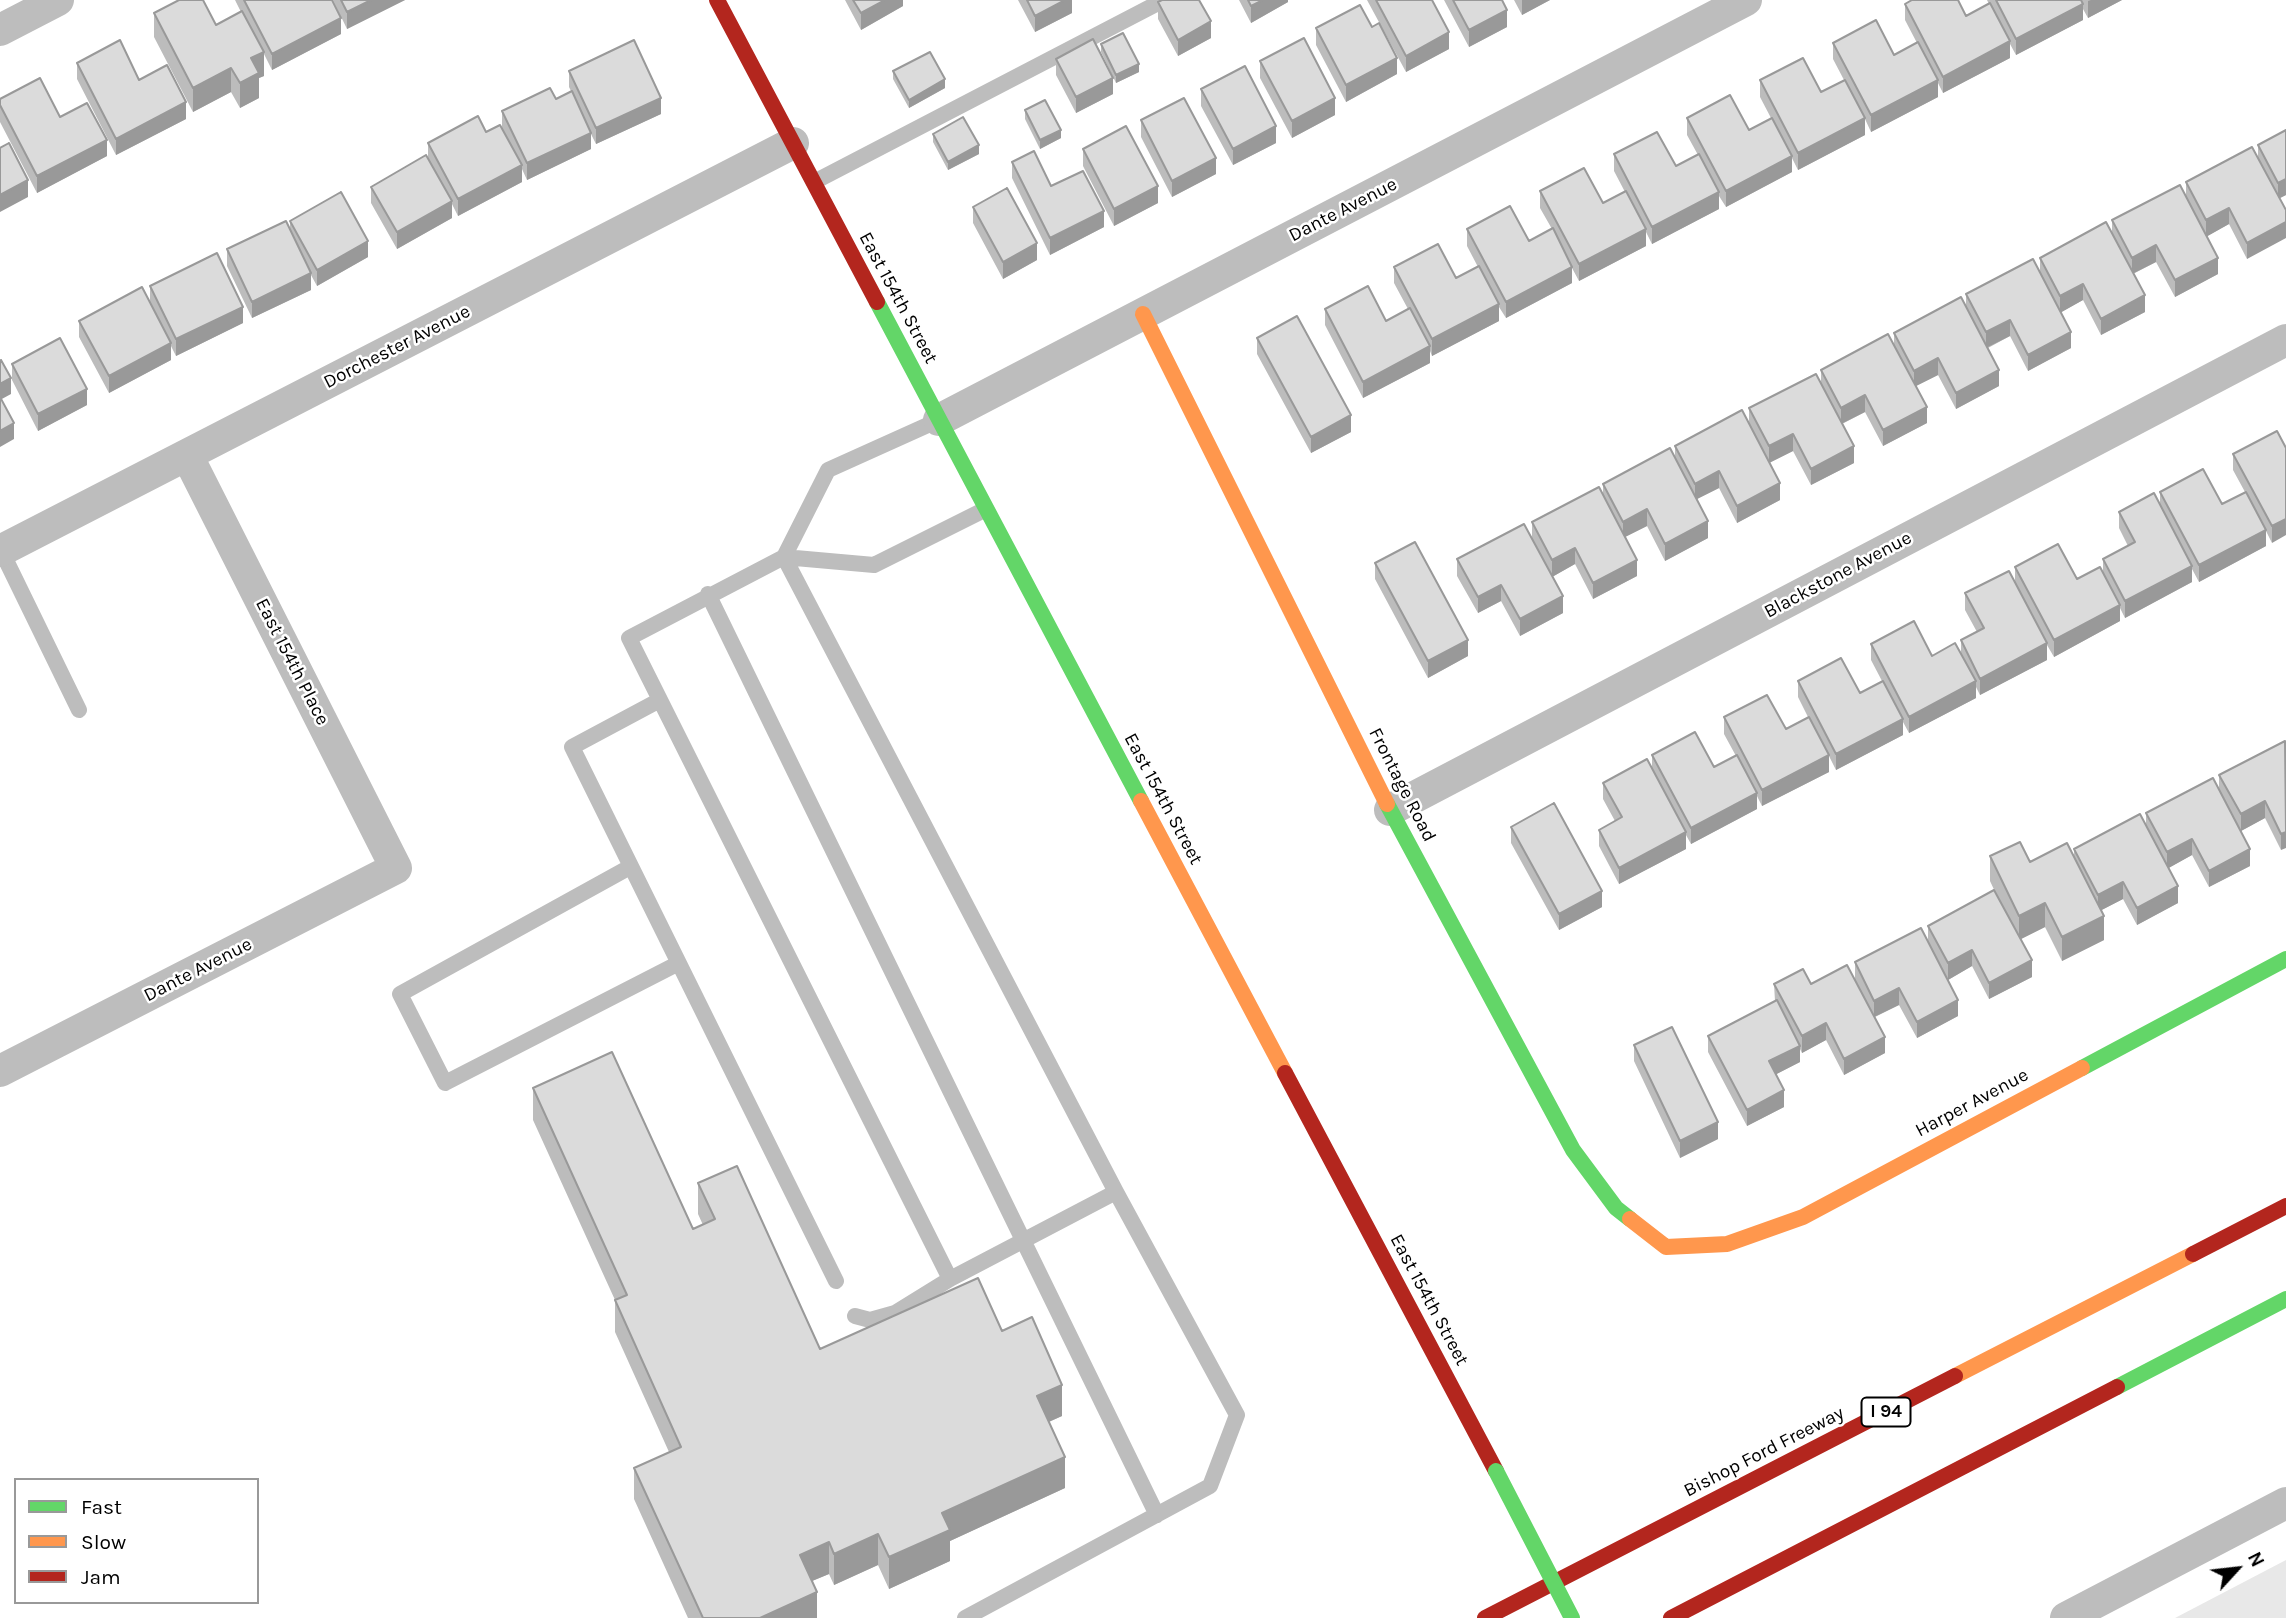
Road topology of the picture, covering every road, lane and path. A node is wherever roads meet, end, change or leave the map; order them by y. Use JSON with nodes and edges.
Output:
{"nodes":[{"id":1,"x":58,"y":0,"type":"edge"},
{"id":2,"x":717,"y":0,"type":"edge"},
{"id":3,"x":1164,"y":0,"type":"edge"},
{"id":4,"x":1746,"y":0,"type":"edge"},
{"id":5,"x":0,"y":30,"type":"edge"},
{"id":6,"x":793,"y":144,"type":"junction"},
{"id":7,"x":814,"y":182,"type":"junction"},
{"id":8,"x":1143,"y":314,"type":"junction"},
{"id":9,"x":2286,"y":340,"type":"edge"},
{"id":10,"x":939,"y":420,"type":"junction"},
{"id":11,"x":187,"y":455,"type":"junction"},
{"id":12,"x":986,"y":509,"type":"junction"},
{"id":13,"x":1,"y":550,"type":"edge"},
{"id":14,"x":784,"y":557,"type":"junction"},
{"id":15,"x":709,"y":594,"type":"junction"},
{"id":16,"x":658,"y":701,"type":"junction"},
{"id":17,"x":79,"y":710,"type":"dead end"},
{"id":18,"x":1390,"y":810,"type":"junction"},
{"id":19,"x":630,"y":867,"type":"junction"},
{"id":20,"x":396,"y":868,"type":"joint"},
{"id":21,"x":2286,"y":959,"type":"edge"},
{"id":22,"x":677,"y":964,"type":"junction"},
{"id":23,"x":0,"y":1071,"type":"edge"},
{"id":24,"x":1116,"y":1192,"type":"junction"},
{"id":25,"x":2286,"y":1206,"type":"edge"},
{"id":26,"x":1023,"y":1239,"type":"junction"},
{"id":27,"x":1666,"y":1247,"type":"joint"},
{"id":28,"x":950,"y":1279,"type":"junction"},
{"id":29,"x":836,"y":1281,"type":"dead end"},
{"id":30,"x":2286,"y":1299,"type":"edge"},
{"id":31,"x":855,"y":1316,"type":"dead end"},
{"id":32,"x":2286,"y":1503,"type":"edge"},
{"id":33,"x":1157,"y":1514,"type":"junction"},
{"id":34,"x":965,"y":1618,"type":"edge"},
{"id":35,"x":1485,"y":1618,"type":"edge"},
{"id":36,"x":1572,"y":1618,"type":"edge"},
{"id":37,"x":1671,"y":1618,"type":"edge"},
{"id":38,"x":2066,"y":1618,"type":"edge"}],
"edges":[{"from":1,"to":5,"type":"street"},
{"from":2,"to":6,"type":"main road","name":"East 154th Street"},
{"from":3,"to":7,"type":"lane"},
{"from":4,"to":8,"type":"street","name":"Dante Avenue"},
{"from":6,"to":7,"type":"main road","name":"East 154th Street"},
{"from":6,"to":11,"type":"street","name":"Dorchester Avenue"},
{"from":7,"to":10,"type":"main road","name":"East 154th Street"},
{"from":8,"to":10,"type":"street","name":"Dante Avenue"},
{"from":8,"to":18,"type":"main road","name":"Frontage Road"},
{"from":9,"to":18,"type":"street","name":"Blackstone Avenue"},
{"from":10,"to":12,"type":"main road","name":"East 154th Street"},
{"from":10,"to":14,"type":"lane"},
{"from":11,"to":13,"type":"street","name":"Dorchester Avenue"},
{"from":11,"to":20,"type":"street","name":"East 154th Place"},
{"from":12,"to":14,"type":"lane"},
{"from":12,"to":36,"type":"main road","name":"East 154th Street","bridge":true},
{"from":13,"to":17,"type":"lane"},
{"from":14,"to":15,"type":"lane"},
{"from":14,"to":24,"type":"lane"},
{"from":15,"to":16,"type":"lane"},
{"from":15,"to":26,"type":"lane"},
{"from":16,"to":19,"type":"lane"},
{"from":16,"to":28,"type":"lane"},
{"from":18,"to":27,"type":"main road","name":"Frontage Road"},
{"from":19,"to":22,"type":"lane"},
{"from":19,"to":22,"type":"lane"},
{"from":20,"to":23,"type":"street","name":"Dante Avenue"},
{"from":21,"to":27,"type":"main road","name":"Harper Avenue"},
{"from":22,"to":29,"type":"lane"},
{"from":24,"to":26,"type":"lane"},
{"from":24,"to":33,"type":"lane"},
{"from":25,"to":35,"type":"main road","name":"Bishop Ford Freeway","number":"I 94"},
{"from":26,"to":28,"type":"lane"},
{"from":26,"to":33,"type":"lane"},
{"from":28,"to":31,"type":"lane"},
{"from":30,"to":37,"type":"main road"},
{"from":32,"to":38,"type":"street"},
{"from":33,"to":34,"type":"lane"}]}
